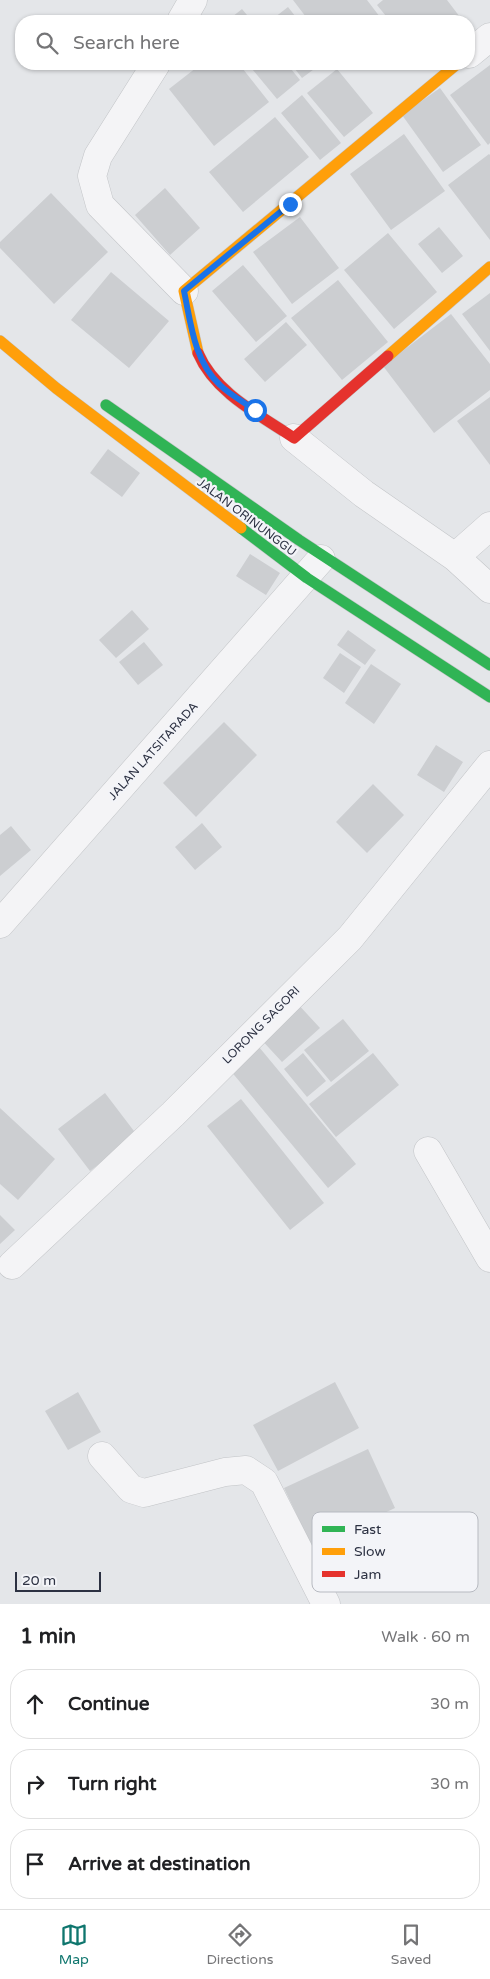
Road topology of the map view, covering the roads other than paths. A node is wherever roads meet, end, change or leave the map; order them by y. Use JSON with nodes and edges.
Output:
{"nodes":[{"id":1,"x":193,"y":0,"type":"edge"},
{"id":2,"x":184,"y":15,"type":"edge"},
{"id":3,"x":490,"y":37,"type":"edge"},
{"id":4,"x":475,"y":49,"type":"edge"},
{"id":5,"x":152,"y":70,"type":"edge"},
{"id":6,"x":450,"y":70,"type":"edge"},
{"id":7,"x":490,"y":267,"type":"edge"},
{"id":8,"x":184,"y":291,"type":"junction"},
{"id":9,"x":0,"y":341,"type":"edge"},
{"id":10,"x":100,"y":400,"type":"dead end"},
{"id":11,"x":294,"y":438,"type":"junction"},
{"id":12,"x":490,"y":526,"type":"edge"},
{"id":13,"x":324,"y":556,"type":"junction"},
{"id":14,"x":455,"y":557,"type":"junction"},
{"id":15,"x":307,"y":578,"type":"junction"},
{"id":16,"x":490,"y":589,"type":"edge"},
{"id":17,"x":490,"y":665,"type":"edge"},
{"id":18,"x":490,"y":697,"type":"edge"},
{"id":19,"x":490,"y":766,"type":"edge"},
{"id":20,"x":2,"y":916,"type":"edge"},
{"id":21,"x":428,"y":1151,"type":"dead end"},
{"id":22,"x":490,"y":1258,"type":"edge"},
{"id":23,"x":12,"y":1265,"type":"dead end"},
{"id":24,"x":102,"y":1456,"type":"dead end"},
{"id":25,"x":312,"y":1576,"type":"edge"},
{"id":26,"x":320,"y":1592,"type":"edge"},
{"id":27,"x":326,"y":1604,"type":"edge"}],
"edges":[{"from":1,"to":2,"type":"street"},
{"from":3,"to":4,"type":"street"},
{"from":5,"to":8,"type":"street"},
{"from":6,"to":8,"type":"street"},
{"from":7,"to":11,"type":"street"},
{"from":8,"to":11,"type":"street"},
{"from":9,"to":15,"type":"street","name":"JALAN ORINUNGGU"},
{"from":10,"to":13,"type":"street","name":"JALAN ORINUNGGU"},
{"from":11,"to":14,"type":"street"},
{"from":12,"to":14,"type":"street"},
{"from":13,"to":15,"type":"street","name":"JALAN LATSITARADA"},
{"from":13,"to":17,"type":"street","name":"JALAN ORINUNGGU"},
{"from":14,"to":16,"type":"street"},
{"from":15,"to":18,"type":"street","name":"JALAN ORINUNGGU"},
{"from":15,"to":20,"type":"street","name":"JALAN LATSITARADA"},
{"from":19,"to":23,"type":"street","name":"LORONG SAGORI"},
{"from":21,"to":22,"type":"street"},
{"from":24,"to":25,"type":"street"},
{"from":26,"to":27,"type":"street"}]}
